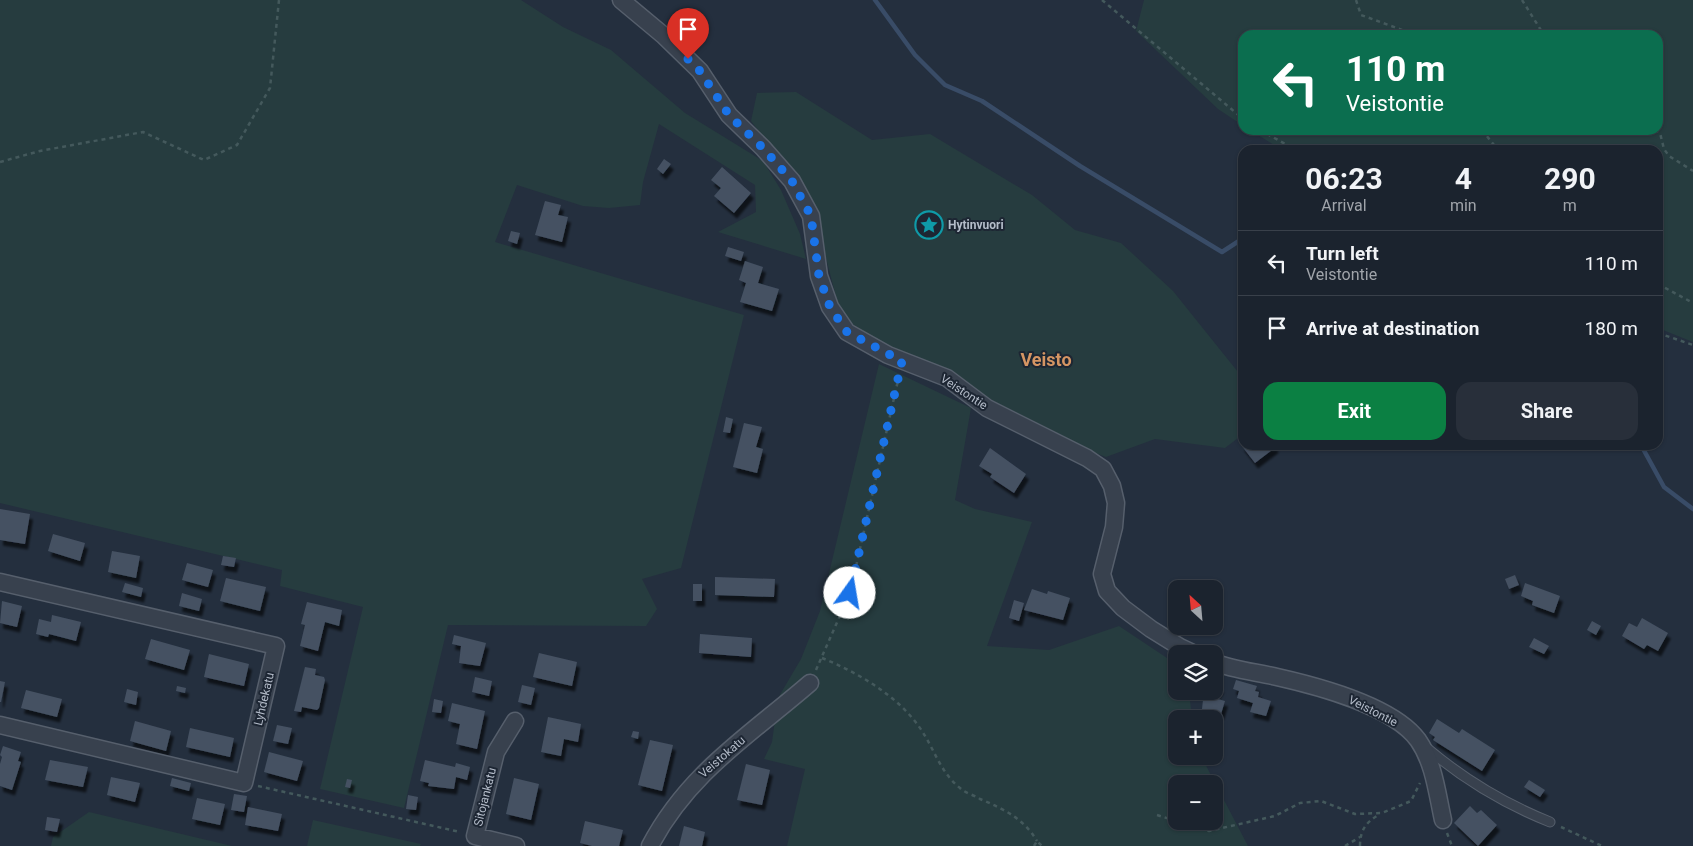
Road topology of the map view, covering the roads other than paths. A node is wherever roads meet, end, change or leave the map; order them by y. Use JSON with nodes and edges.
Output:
{"nodes":[{"id":1,"x":621,"y":0,"type":"edge"},
{"id":2,"x":0,"y":582,"type":"edge"},
{"id":3,"x":1175,"y":645,"type":"edge"},
{"id":4,"x":1223,"y":664,"type":"edge"},
{"id":5,"x":810,"y":683,"type":"road end"},
{"id":6,"x":515,"y":721,"type":"dead end"},
{"id":7,"x":0,"y":725,"type":"edge"},
{"id":8,"x":1418,"y":740,"type":"junction"},
{"id":9,"x":1443,"y":820,"type":"dead end"},
{"id":10,"x":1550,"y":822,"type":"road end"},
{"id":11,"x":516,"y":846,"type":"edge"},
{"id":12,"x":650,"y":846,"type":"edge"}],
"edges":[{"from":1,"to":3,"type":"street","name":"Veistontie"},
{"from":2,"to":7,"type":"street","name":"Lyhdekatu"},
{"from":4,"to":8,"type":"street","name":"Veistontie"},
{"from":5,"to":12,"type":"street","name":"Veistokatu"},
{"from":6,"to":11,"type":"street","name":"Sitojankatu"},
{"from":8,"to":9,"type":"street","name":"Veistontie"},
{"from":8,"to":10,"type":"lane"}]}
